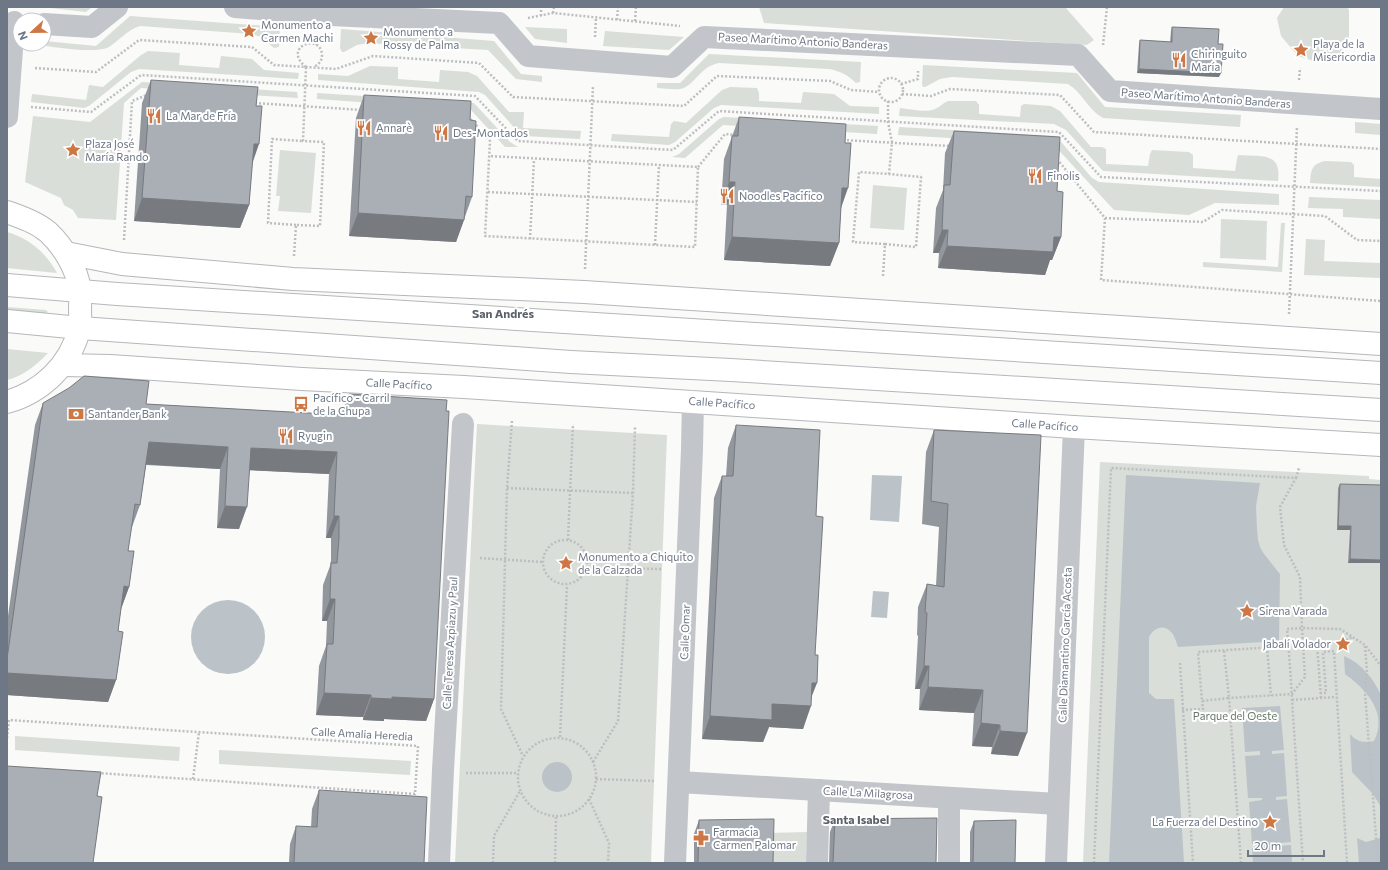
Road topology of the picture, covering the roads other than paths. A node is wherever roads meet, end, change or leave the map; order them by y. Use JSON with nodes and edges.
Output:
{"nodes":[{"id":1,"x":117,"y":7,"type":"edge"},
{"id":2,"x":235,"y":7,"type":"edge"},
{"id":3,"x":52,"y":24,"type":"edge"},
{"id":4,"x":12,"y":44,"type":"edge"},
{"id":5,"x":7,"y":105,"type":"edge"},
{"id":6,"x":1381,"y":109,"type":"edge"},
{"id":7,"x":7,"y":117,"type":"edge"},
{"id":8,"x":7,"y":212,"type":"edge"},
{"id":9,"x":66,"y":253,"type":"junction"},
{"id":10,"x":7,"y":285,"type":"edge"},
{"id":11,"x":81,"y":291,"type":"junction"},
{"id":12,"x":7,"y":321,"type":"edge"},
{"id":13,"x":80,"y":328,"type":"junction"},
{"id":14,"x":1381,"y":344,"type":"edge"},
{"id":15,"x":63,"y":364,"type":"junction"},
{"id":16,"x":1381,"y":373,"type":"edge"},
{"id":17,"x":693,"y":401,"type":"junction"},
{"id":18,"x":7,"y":402,"type":"edge"},
{"id":19,"x":1381,"y":410,"type":"edge"},
{"id":20,"x":463,"y":424,"type":"dead end"},
{"id":21,"x":1074,"y":427,"type":"junction"},
{"id":22,"x":1381,"y":445,"type":"edge"},
{"id":23,"x":668,"y":782,"type":"junction"},
{"id":24,"x":819,"y":790,"type":"junction"},
{"id":25,"x":949,"y":798,"type":"junction"},
{"id":26,"x":1058,"y":804,"type":"junction"},
{"id":27,"x":439,"y":863,"type":"edge"},
{"id":28,"x":675,"y":863,"type":"edge"},
{"id":29,"x":817,"y":863,"type":"edge"},
{"id":30,"x":949,"y":863,"type":"edge"},
{"id":31,"x":1056,"y":863,"type":"edge"}],
"edges":[{"from":1,"to":3,"type":"street"},
{"from":2,"to":6,"type":"street","name":"Paseo Marítimo Antonio Banderas"},
{"from":4,"to":5,"type":"street"},
{"from":5,"to":7,"type":"street"},
{"from":8,"to":9,"type":"main road"},
{"from":9,"to":11,"type":"main road"},
{"from":9,"to":14,"type":"main road"},
{"from":10,"to":11,"type":"main road"},
{"from":11,"to":13,"type":"main road"},
{"from":11,"to":16,"type":"main road"},
{"from":12,"to":13,"type":"main road"},
{"from":13,"to":15,"type":"main road"},
{"from":13,"to":19,"type":"main road"},
{"from":15,"to":17,"type":"main road","name":"Calle Pacífico"},
{"from":15,"to":18,"type":"main road"},
{"from":17,"to":21,"type":"main road","name":"Calle Pacífico"},
{"from":17,"to":23,"type":"street","name":"Calle Omar"},
{"from":20,"to":27,"type":"street","name":"Calle Teresa Azpiazu y Paul"},
{"from":21,"to":22,"type":"main road","name":"Calle Pacífico"},
{"from":21,"to":26,"type":"street","name":"Calle Diamantino García Acosta"},
{"from":23,"to":24,"type":"street","name":"Calle La Milagrosa"},
{"from":23,"to":28,"type":"street","name":"Calle Omar"},
{"from":24,"to":25,"type":"street","name":"Calle La Milagrosa"},
{"from":24,"to":29,"type":"street"},
{"from":25,"to":26,"type":"street","name":"Calle La Milagrosa"},
{"from":25,"to":30,"type":"street"},
{"from":26,"to":31,"type":"street","name":"Calle Diamantino García Acosta"}]}
